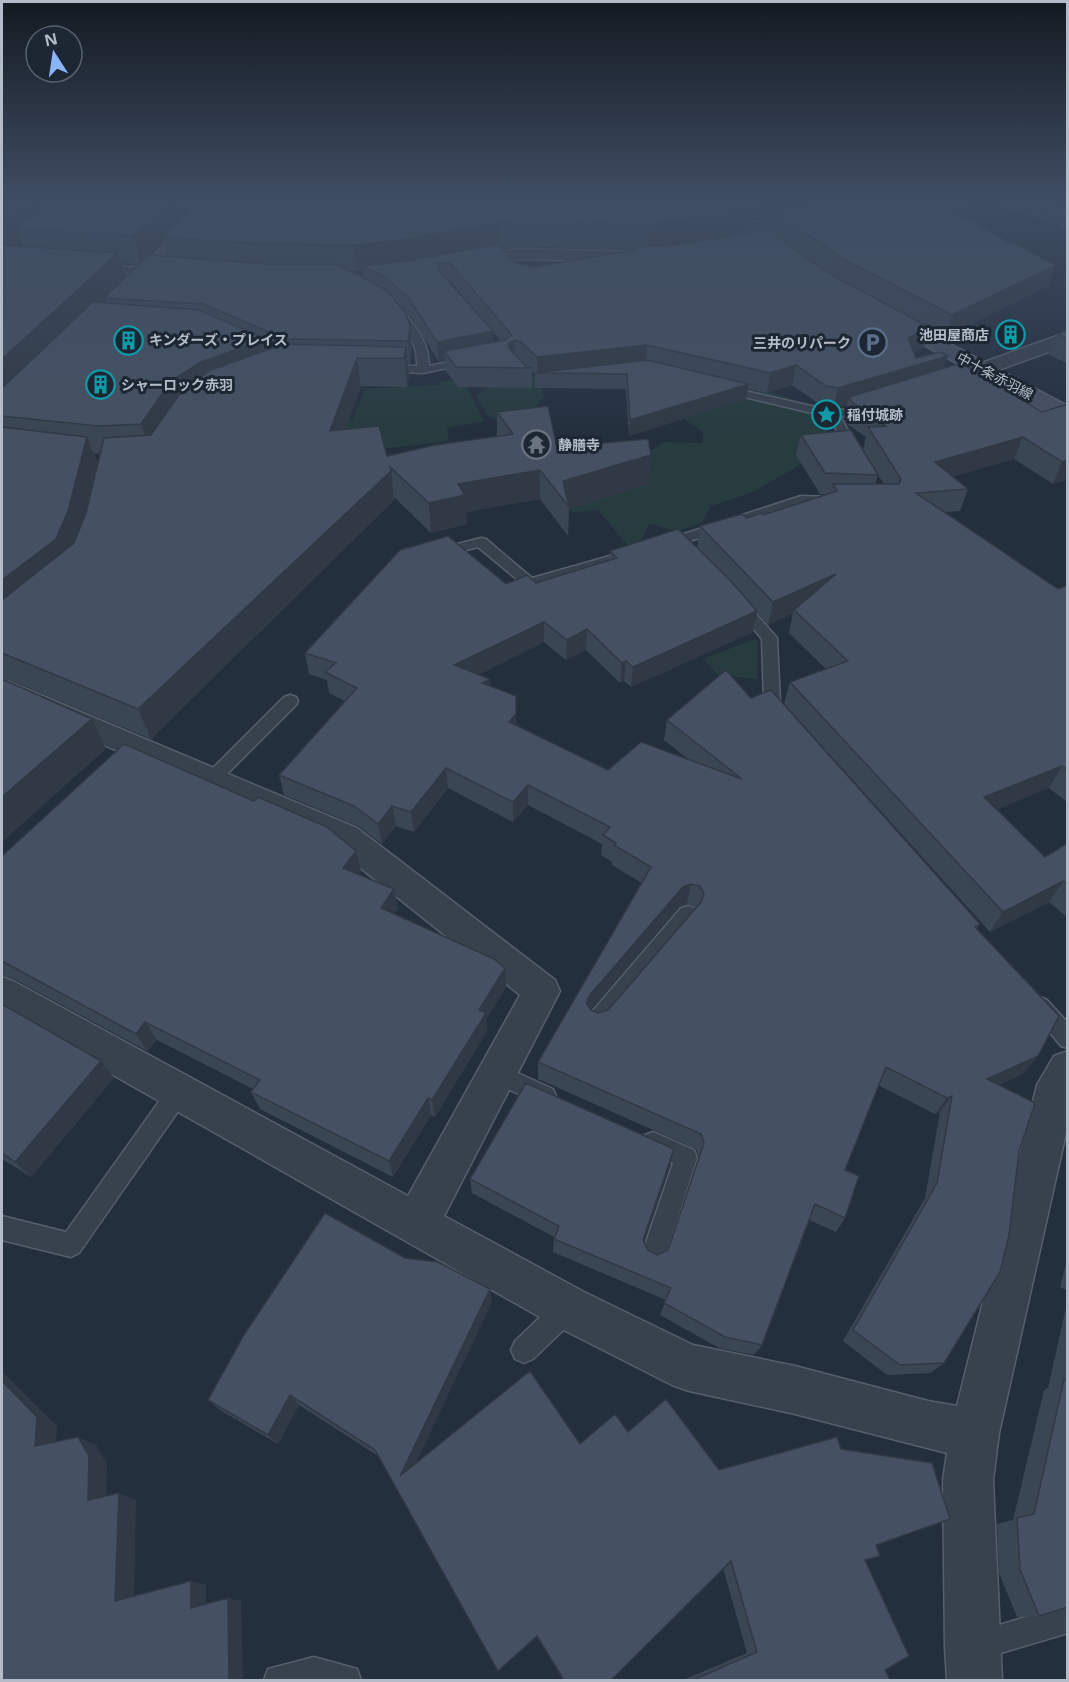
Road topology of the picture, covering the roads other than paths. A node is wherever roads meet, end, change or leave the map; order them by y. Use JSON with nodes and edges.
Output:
{"nodes":[{"id":1,"x":148,"y":276,"type":"edge"},
{"id":2,"x":119,"y":298,"type":"edge"},
{"id":3,"x":388,"y":304,"type":"edge"},
{"id":4,"x":869,"y":308,"type":"edge"},
{"id":5,"x":1068,"y":338,"type":"edge"},
{"id":6,"x":482,"y":358,"type":"edge"},
{"id":7,"x":376,"y":369,"type":"edge"},
{"id":8,"x":423,"y":370,"type":"junction"},
{"id":9,"x":974,"y":372,"type":"junction"},
{"id":10,"x":712,"y":386,"type":"edge"},
{"id":11,"x":855,"y":409,"type":"edge"},
{"id":12,"x":833,"y":415,"type":"junction"},
{"id":13,"x":1068,"y":415,"type":"edge"},
{"id":14,"x":862,"y":463,"type":"edge"},
{"id":15,"x":849,"y":501,"type":"edge"},
{"id":16,"x":678,"y":541,"type":"junction"},
{"id":17,"x":426,"y":556,"type":"edge"},
{"id":18,"x":693,"y":556,"type":"edge"},
{"id":19,"x":724,"y":587,"type":"edge"},
{"id":20,"x":2,"y":689,"type":"edge"},
{"id":21,"x":290,"y":701,"type":"dead end"},
{"id":22,"x":787,"y":721,"type":"edge"},
{"id":23,"x":132,"y":746,"type":"junction"},
{"id":24,"x":105,"y":770,"type":"edge"},
{"id":25,"x":211,"y":780,"type":"junction"},
{"id":26,"x":688,"y":914,"type":"edge"},
{"id":27,"x":2,"y":993,"type":"edge"},
{"id":28,"x":1029,"y":994,"type":"edge"},
{"id":29,"x":597,"y":1020,"type":"edge"},
{"id":30,"x":1068,"y":1040,"type":"edge"},
{"id":31,"x":1068,"y":1069,"type":"edge"},
{"id":32,"x":498,"y":1074,"type":"junction"},
{"id":33,"x":178,"y":1093,"type":"junction"},
{"id":34,"x":561,"y":1102,"type":"edge"},
{"id":35,"x":634,"y":1135,"type":"edge"},
{"id":36,"x":417,"y":1223,"type":"junction"},
{"id":37,"x":2,"y":1228,"type":"edge"},
{"id":38,"x":654,"y":1254,"type":"edge"},
{"id":39,"x":568,"y":1308,"type":"junction"},
{"id":40,"x":524,"y":1350,"type":"dead end"},
{"id":41,"x":975,"y":1433,"type":"junction"},
{"id":42,"x":1068,"y":1618,"type":"edge"},
{"id":43,"x":973,"y":1664,"type":"edge"},
{"id":44,"x":279,"y":1680,"type":"edge"},
{"id":45,"x":346,"y":1680,"type":"edge"}],
"edges":[{"from":1,"to":2,"type":"main road"},
{"from":3,"to":8,"type":"lane"},
{"from":4,"to":9,"type":"main road","name":"中十条赤羽線"},
{"from":5,"to":9,"type":"street"},
{"from":6,"to":8,"type":"lane"},
{"from":7,"to":8,"type":"lane"},
{"from":9,"to":13,"type":"main road","name":"中十条赤羽線"},
{"from":10,"to":12,"type":"lane"},
{"from":11,"to":12,"type":"lane"},
{"from":12,"to":14,"type":"lane"},
{"from":15,"to":16,"type":"lane"},
{"from":16,"to":17,"type":"lane"},
{"from":16,"to":18,"type":"lane"},
{"from":19,"to":22,"type":"lane"},
{"from":20,"to":23,"type":"street"},
{"from":21,"to":25,"type":"lane"},
{"from":23,"to":24,"type":"street"},
{"from":23,"to":25,"type":"street"},
{"from":25,"to":32,"type":"street"},
{"from":26,"to":29,"type":"lane"},
{"from":27,"to":33,"type":"street"},
{"from":28,"to":30,"type":"lane"},
{"from":31,"to":41,"type":"street"},
{"from":32,"to":34,"type":"lane"},
{"from":32,"to":36,"type":"street"},
{"from":33,"to":36,"type":"street"},
{"from":33,"to":37,"type":"lane"},
{"from":35,"to":38,"type":"lane"},
{"from":36,"to":39,"type":"street"},
{"from":39,"to":40,"type":"lane"},
{"from":39,"to":41,"type":"street"},
{"from":41,"to":43,"type":"street"},
{"from":42,"to":43,"type":"lane"},
{"from":44,"to":45,"type":"lane"}]}
